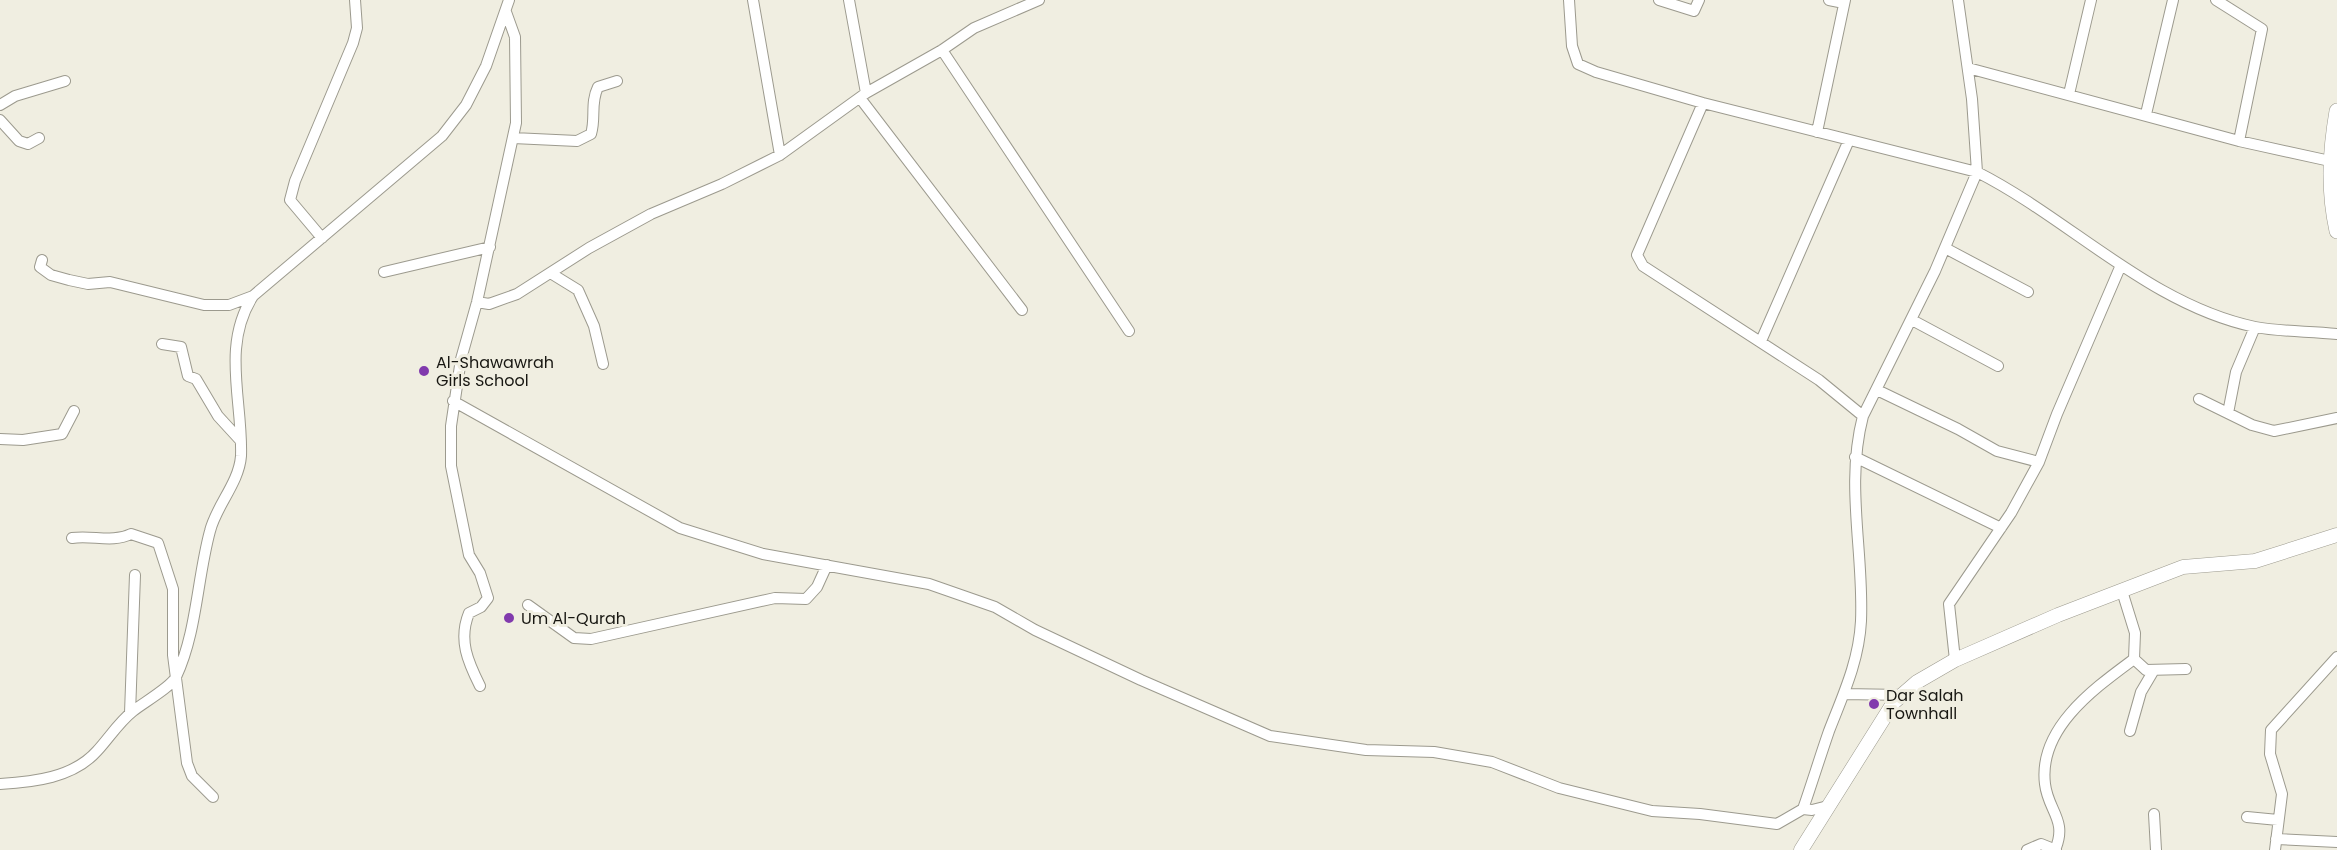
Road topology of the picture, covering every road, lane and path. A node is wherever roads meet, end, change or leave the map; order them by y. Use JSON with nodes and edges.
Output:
{"nodes":[{"id":1,"x":355,"y":0,"type":"edge"},
{"id":2,"x":509,"y":0,"type":"edge"},
{"id":3,"x":753,"y":0,"type":"edge"},
{"id":4,"x":849,"y":0,"type":"edge"},
{"id":5,"x":1569,"y":0,"type":"edge"},
{"id":6,"x":1659,"y":0,"type":"edge"},
{"id":7,"x":1699,"y":0,"type":"edge"},
{"id":8,"x":1829,"y":0,"type":"edge"},
{"id":9,"x":1958,"y":0,"type":"edge"},
{"id":10,"x":2091,"y":0,"type":"edge"},
{"id":11,"x":2173,"y":0,"type":"edge"},
{"id":12,"x":2217,"y":0,"type":"edge"},
{"id":13,"x":1035,"y":1,"type":"edge"},
{"id":14,"x":1845,"y":2,"type":"edge"},
{"id":15,"x":506,"y":12,"type":"junction"},
{"id":16,"x":942,"y":50,"type":"junction"},
{"id":17,"x":1968,"y":68,"type":"junction"},
{"id":18,"x":65,"y":81,"type":"dead end"},
{"id":19,"x":617,"y":81,"type":"dead end"},
{"id":20,"x":2069,"y":94,"type":"junction"},
{"id":21,"x":863,"y":95,"type":"junction"},
{"id":22,"x":1703,"y":103,"type":"junction"},
{"id":23,"x":0,"y":105,"type":"edge"},
{"id":24,"x":2337,"y":111,"type":"edge"},
{"id":25,"x":2146,"y":114,"type":"junction"},
{"id":26,"x":0,"y":120,"type":"edge"},
{"id":27,"x":1817,"y":132,"type":"junction"},
{"id":28,"x":39,"y":138,"type":"dead end"},
{"id":29,"x":513,"y":138,"type":"junction"},
{"id":30,"x":1849,"y":140,"type":"junction"},
{"id":31,"x":2239,"y":141,"type":"junction"},
{"id":32,"x":780,"y":154,"type":"junction"},
{"id":33,"x":2330,"y":161,"type":"junction"},
{"id":34,"x":1977,"y":172,"type":"junction"},
{"id":35,"x":2337,"y":231,"type":"edge"},
{"id":36,"x":322,"y":238,"type":"junction"},
{"id":37,"x":490,"y":247,"type":"junction"},
{"id":38,"x":1945,"y":248,"type":"junction"},
{"id":39,"x":42,"y":260,"type":"dead end"},
{"id":40,"x":2121,"y":265,"type":"junction"},
{"id":41,"x":384,"y":272,"type":"dead end"},
{"id":42,"x":552,"y":274,"type":"junction"},
{"id":43,"x":2028,"y":292,"type":"dead end"},
{"id":44,"x":253,"y":296,"type":"junction"},
{"id":45,"x":477,"y":302,"type":"junction"},
{"id":46,"x":1022,"y":310,"type":"dead end"},
{"id":47,"x":1912,"y":320,"type":"junction"},
{"id":48,"x":2255,"y":327,"type":"junction"},
{"id":49,"x":1129,"y":331,"type":"dead end"},
{"id":50,"x":2337,"y":334,"type":"edge"},
{"id":51,"x":1761,"y":341,"type":"junction"},
{"id":52,"x":162,"y":344,"type":"dead end"},
{"id":53,"x":603,"y":364,"type":"dead end"},
{"id":54,"x":1998,"y":366,"type":"dead end"},
{"id":55,"x":1877,"y":390,"type":"junction"},
{"id":56,"x":2199,"y":399,"type":"dead end"},
{"id":57,"x":453,"y":401,"type":"junction"},
{"id":58,"x":74,"y":411,"type":"dead end"},
{"id":59,"x":2228,"y":413,"type":"junction"},
{"id":60,"x":1863,"y":416,"type":"junction"},
{"id":61,"x":2337,"y":418,"type":"edge"},
{"id":62,"x":0,"y":439,"type":"edge"},
{"id":63,"x":240,"y":440,"type":"junction"},
{"id":64,"x":1856,"y":457,"type":"junction"},
{"id":65,"x":2039,"y":462,"type":"junction"},
{"id":66,"x":2001,"y":528,"type":"junction"},
{"id":67,"x":2337,"y":535,"type":"edge"},
{"id":68,"x":72,"y":538,"type":"dead end"},
{"id":69,"x":828,"y":565,"type":"junction"},
{"id":70,"x":135,"y":575,"type":"dead end"},
{"id":71,"x":2122,"y":591,"type":"junction"},
{"id":72,"x":528,"y":604,"type":"dead end"},
{"id":73,"x":2337,"y":657,"type":"edge"},
{"id":74,"x":2134,"y":659,"type":"junction"},
{"id":75,"x":1955,"y":660,"type":"junction"},
{"id":76,"x":2186,"y":669,"type":"dead end"},
{"id":77,"x":2154,"y":670,"type":"junction"},
{"id":78,"x":175,"y":680,"type":"junction"},
{"id":79,"x":480,"y":686,"type":"dead end"},
{"id":80,"x":1844,"y":694,"type":"junction"},
{"id":81,"x":1902,"y":695,"type":"junction"},
{"id":82,"x":130,"y":713,"type":"junction"},
{"id":83,"x":2130,"y":731,"type":"dead end"},
{"id":84,"x":0,"y":784,"type":"edge"},
{"id":85,"x":213,"y":796,"type":"dead end"},
{"id":86,"x":1828,"y":806,"type":"junction"},
{"id":87,"x":1803,"y":809,"type":"junction"},
{"id":88,"x":2154,"y":814,"type":"dead end"},
{"id":89,"x":2247,"y":817,"type":"dead end"},
{"id":90,"x":2278,"y":819,"type":"junction"},
{"id":91,"x":2337,"y":842,"type":"edge"},
{"id":92,"x":2275,"y":844,"type":"edge"},
{"id":93,"x":1801,"y":850,"type":"edge"},
{"id":94,"x":2027,"y":850,"type":"edge"},
{"id":95,"x":2056,"y":850,"type":"edge"},
{"id":96,"x":2156,"y":850,"type":"edge"}],
"edges":[{"from":1,"to":36,"type":"street"},
{"from":2,"to":15,"type":"street"},
{"from":3,"to":32,"type":"street"},
{"from":4,"to":21,"type":"street"},
{"from":5,"to":22,"type":"street"},
{"from":6,"to":7,"type":"street"},
{"from":8,"to":14,"type":"street"},
{"from":9,"to":17,"type":"street"},
{"from":10,"to":20,"type":"street"},
{"from":11,"to":25,"type":"street"},
{"from":12,"to":31,"type":"street"},
{"from":13,"to":16,"type":"street"},
{"from":14,"to":27,"type":"street"},
{"from":15,"to":29,"type":"street"},
{"from":15,"to":36,"type":"street"},
{"from":16,"to":21,"type":"street"},
{"from":16,"to":49,"type":"street"},
{"from":17,"to":20,"type":"street"},
{"from":17,"to":34,"type":"street"},
{"from":18,"to":23,"type":"street"},
{"from":19,"to":29,"type":"street"},
{"from":20,"to":25,"type":"street"},
{"from":21,"to":32,"type":"street"},
{"from":21,"to":46,"type":"street"},
{"from":22,"to":27,"type":"street"},
{"from":22,"to":51,"type":"street"},
{"from":24,"to":33,"type":"main road"},
{"from":25,"to":31,"type":"street"},
{"from":26,"to":28,"type":"street"},
{"from":27,"to":30,"type":"street"},
{"from":29,"to":37,"type":"street"},
{"from":30,"to":34,"type":"street"},
{"from":30,"to":51,"type":"street"},
{"from":31,"to":33,"type":"street"},
{"from":32,"to":42,"type":"street"},
{"from":33,"to":35,"type":"main road"},
{"from":34,"to":38,"type":"street"},
{"from":34,"to":40,"type":"street"},
{"from":36,"to":44,"type":"street"},
{"from":37,"to":41,"type":"street"},
{"from":37,"to":45,"type":"street"},
{"from":38,"to":43,"type":"street"},
{"from":38,"to":47,"type":"street"},
{"from":39,"to":44,"type":"street"},
{"from":40,"to":48,"type":"street"},
{"from":40,"to":65,"type":"street"},
{"from":42,"to":45,"type":"street"},
{"from":42,"to":53,"type":"street"},
{"from":44,"to":63,"type":"street"},
{"from":45,"to":57,"type":"street"},
{"from":47,"to":54,"type":"street"},
{"from":47,"to":55,"type":"street"},
{"from":48,"to":50,"type":"street"},
{"from":48,"to":59,"type":"street"},
{"from":51,"to":60,"type":"street"},
{"from":52,"to":63,"type":"street"},
{"from":55,"to":60,"type":"street"},
{"from":55,"to":65,"type":"street"},
{"from":56,"to":59,"type":"street"},
{"from":57,"to":69,"type":"street"},
{"from":57,"to":79,"type":"street"},
{"from":58,"to":62,"type":"street"},
{"from":59,"to":61,"type":"street"},
{"from":60,"to":64,"type":"street"},
{"from":63,"to":78,"type":"street"},
{"from":64,"to":66,"type":"street"},
{"from":64,"to":80,"type":"street"},
{"from":65,"to":66,"type":"street"},
{"from":66,"to":75,"type":"street"},
{"from":67,"to":71,"type":"street"},
{"from":68,"to":78,"type":"street"},
{"from":69,"to":72,"type":"street"},
{"from":69,"to":87,"type":"street"},
{"from":70,"to":82,"type":"street"},
{"from":71,"to":74,"type":"street"},
{"from":71,"to":75,"type":"street"},
{"from":73,"to":90,"type":"street"},
{"from":74,"to":77,"type":"street"},
{"from":74,"to":95,"type":"street"},
{"from":75,"to":81,"type":"street"},
{"from":76,"to":77,"type":"street"},
{"from":77,"to":83,"type":"street"},
{"from":78,"to":82,"type":"street"},
{"from":78,"to":85,"type":"street"},
{"from":80,"to":81,"type":"street"},
{"from":80,"to":87,"type":"street"},
{"from":81,"to":86,"type":"street"},
{"from":82,"to":84,"type":"street"},
{"from":86,"to":87,"type":"street"},
{"from":86,"to":93,"type":"street"},
{"from":88,"to":96,"type":"street"},
{"from":89,"to":90,"type":"street"},
{"from":90,"to":92,"type":"street"},
{"from":91,"to":92,"type":"street"},
{"from":94,"to":95,"type":"street"}]}
